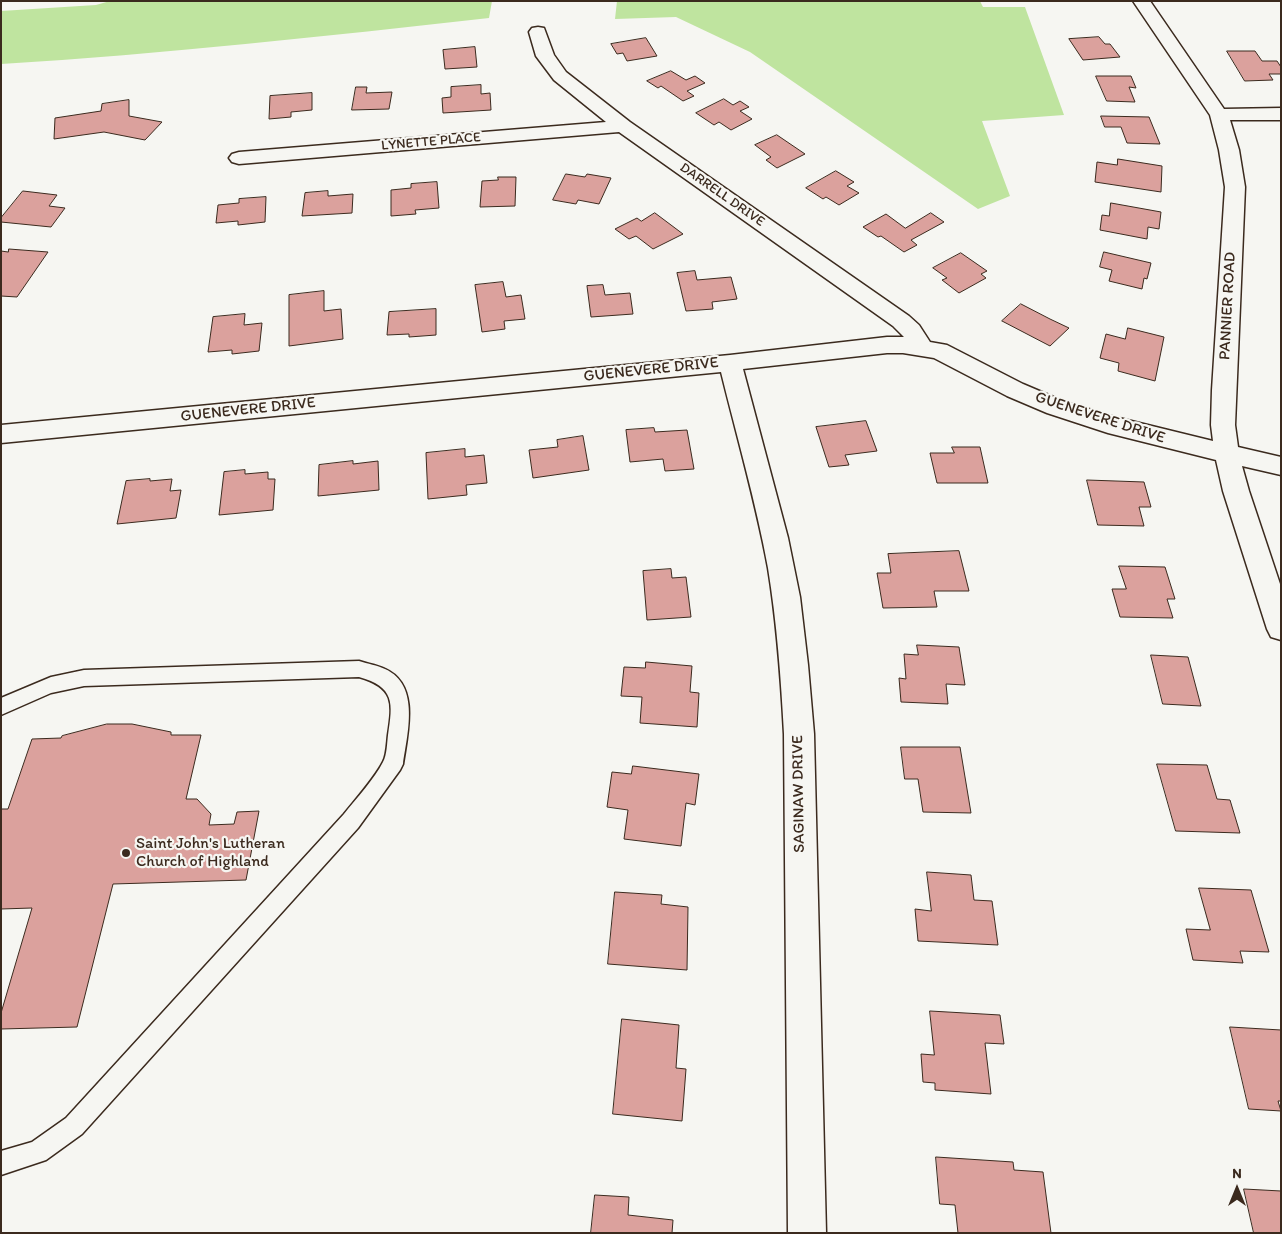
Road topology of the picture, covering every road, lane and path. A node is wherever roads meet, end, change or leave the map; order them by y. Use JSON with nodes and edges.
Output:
{"nodes":[{"id":1,"x":1141,"y":1,"type":"edge"},
{"id":2,"x":538,"y":32,"type":"dead end"},
{"id":3,"x":1219,"y":114,"type":"junction"},
{"id":4,"x":1281,"y":114,"type":"edge"},
{"id":5,"x":623,"y":126,"type":"junction"},
{"id":6,"x":239,"y":158,"type":"dead end"},
{"id":7,"x":922,"y":347,"type":"junction"},
{"id":8,"x":730,"y":363,"type":"junction"},
{"id":9,"x":1,"y":434,"type":"edge"},
{"id":10,"x":1226,"y":454,"type":"junction"},
{"id":11,"x":1281,"y":466,"type":"edge"},
{"id":12,"x":1281,"y":629,"type":"edge"},
{"id":13,"x":1,"y":708,"type":"edge"},
{"id":14,"x":1,"y":1163,"type":"edge"},
{"id":15,"x":807,"y":1233,"type":"edge"}],
"edges":[{"from":1,"to":3,"type":"street","name":"PANNIER ROAD"},
{"from":2,"to":5,"type":"street","name":"DARRELL DRIVE"},
{"from":3,"to":4,"type":"street"},
{"from":3,"to":10,"type":"street","name":"PANNIER ROAD"},
{"from":5,"to":6,"type":"street","name":"LYNETTE PLACE"},
{"from":5,"to":7,"type":"street","name":"DARRELL DRIVE"},
{"from":7,"to":8,"type":"street","name":"GUENEVERE DRIVE"},
{"from":7,"to":10,"type":"street","name":"GUENEVERE DRIVE"},
{"from":8,"to":9,"type":"street","name":"GUENEVERE DRIVE"},
{"from":8,"to":15,"type":"street","name":"SAGINAW DRIVE"},
{"from":10,"to":11,"type":"street","name":"GUENEVERE DRIVE"},
{"from":10,"to":12,"type":"street","name":"PANNIER ROAD"},
{"from":13,"to":14,"type":"lane"}]}
